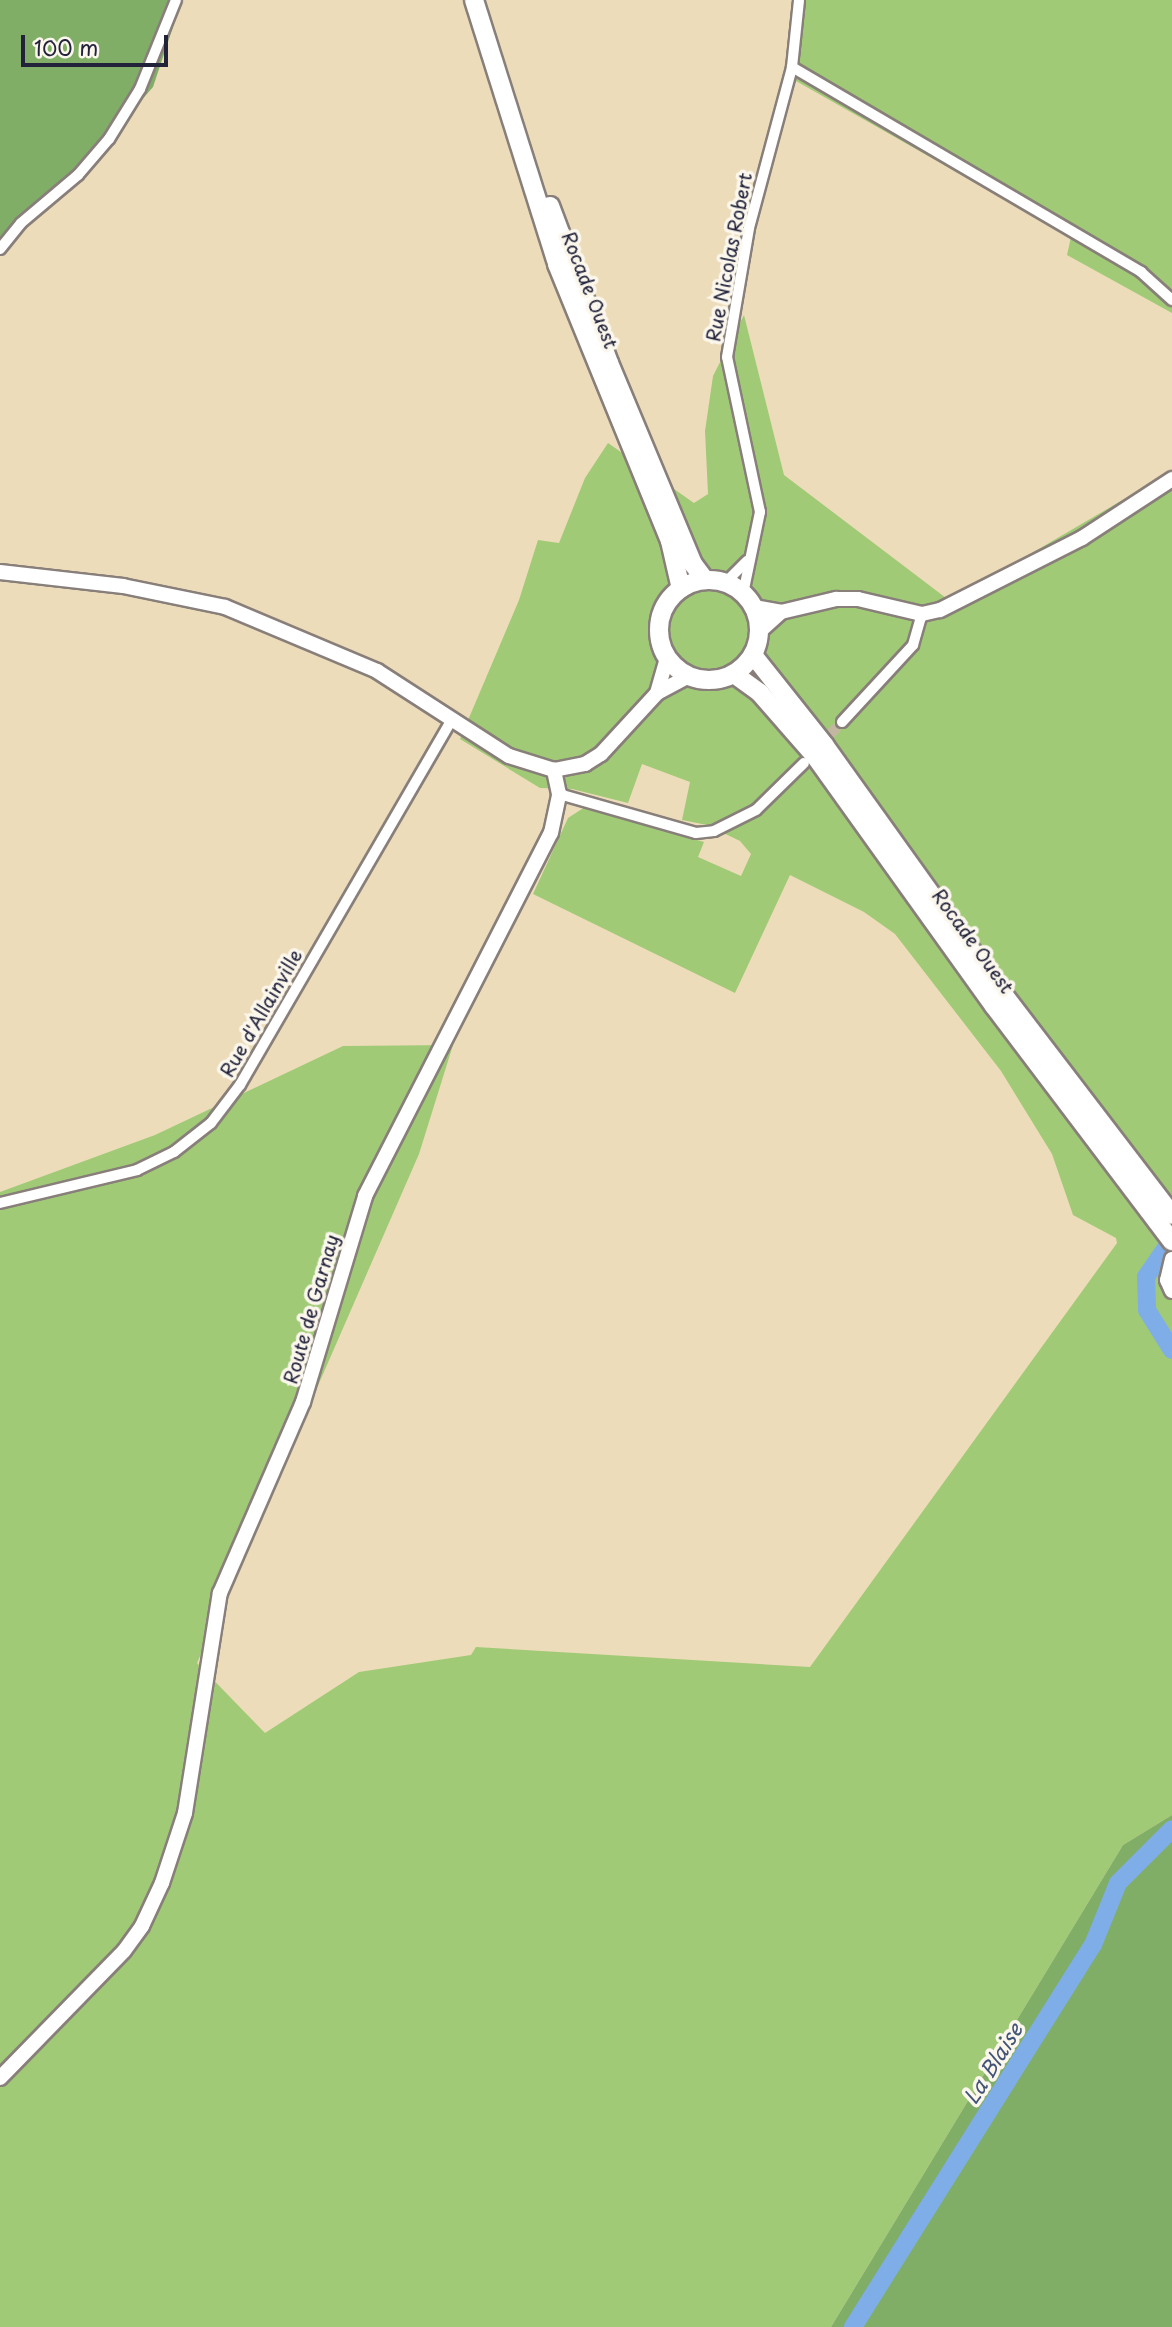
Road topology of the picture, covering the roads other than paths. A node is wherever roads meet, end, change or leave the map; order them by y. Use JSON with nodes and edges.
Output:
{"nodes":[{"id":1,"x":176,"y":0,"type":"edge"},
{"id":2,"x":474,"y":0,"type":"edge"},
{"id":3,"x":486,"y":0,"type":"edge"},
{"id":4,"x":799,"y":0,"type":"edge"},
{"id":5,"x":792,"y":67,"type":"junction"},
{"id":6,"x":0,"y":249,"type":"edge"},
{"id":7,"x":1172,"y":300,"type":"edge"},
{"id":8,"x":1172,"y":479,"type":"edge"},
{"id":9,"x":747,"y":561,"type":"junction"},
{"id":10,"x":0,"y":572,"type":"edge"},
{"id":11,"x":705,"y":580,"type":"junction"},
{"id":12,"x":725,"y":583,"type":"junction"},
{"id":13,"x":681,"y":589,"type":"junction"},
{"id":14,"x":749,"y":600,"type":"junction"},
{"id":15,"x":781,"y":612,"type":"junction"},
{"id":16,"x":922,"y":614,"type":"junction"},
{"id":17,"x":760,"y":631,"type":"junction"},
{"id":18,"x":753,"y":655,"type":"junction"},
{"id":19,"x":667,"y":657,"type":"junction"},
{"id":20,"x":734,"y":674,"type":"junction"},
{"id":21,"x":689,"y":676,"type":"junction"},
{"id":22,"x":657,"y":693,"type":"junction"},
{"id":23,"x":452,"y":719,"type":"junction"},
{"id":24,"x":842,"y":722,"type":"tunnel mouth"},
{"id":25,"x":804,"y":763,"type":"dead end"},
{"id":26,"x":554,"y":770,"type":"junction"},
{"id":27,"x":559,"y":794,"type":"junction"},
{"id":28,"x":0,"y":1203,"type":"edge"},
{"id":29,"x":1166,"y":1215,"type":"edge"},
{"id":30,"x":1172,"y":1241,"type":"edge"},
{"id":31,"x":1172,"y":1259,"type":"edge"},
{"id":32,"x":1172,"y":1291,"type":"edge"},
{"id":33,"x":0,"y":2078,"type":"edge"}],
"edges":[{"from":1,"to":6,"type":"street"},
{"from":2,"to":13,"type":"main road","name":"Rocade Ouest"},
{"from":3,"to":11,"type":"main road","name":"Rocade Ouest"},
{"from":4,"to":5,"type":"street","name":"Rue Nicolas Robert"},
{"from":5,"to":7,"type":"street"},
{"from":5,"to":9,"type":"street","name":"Rue Nicolas Robert"},
{"from":8,"to":16,"type":"street"},
{"from":9,"to":12,"type":"street","name":"Rue Nicolas Robert"},
{"from":9,"to":14,"type":"street","name":"Rue Nicolas Robert"},
{"from":10,"to":23,"type":"street"},
{"from":11,"to":12,"type":"main road"},
{"from":11,"to":13,"type":"main road"},
{"from":12,"to":14,"type":"main road"},
{"from":13,"to":19,"type":"main road"},
{"from":14,"to":15,"type":"street"},
{"from":14,"to":17,"type":"main road"},
{"from":15,"to":16,"type":"street"},
{"from":15,"to":17,"type":"street"},
{"from":16,"to":24,"type":"street"},
{"from":17,"to":18,"type":"main road"},
{"from":18,"to":20,"type":"main road"},
{"from":18,"to":29,"type":"main road","name":"Rocade Ouest"},
{"from":19,"to":21,"type":"main road"},
{"from":19,"to":22,"type":"street"},
{"from":20,"to":21,"type":"main road"},
{"from":20,"to":29,"type":"main road","name":"Rocade Ouest"},
{"from":21,"to":22,"type":"street"},
{"from":22,"to":26,"type":"street"},
{"from":23,"to":26,"type":"street"},
{"from":23,"to":28,"type":"street","name":"Rue d'Allainville"},
{"from":25,"to":27,"type":"street"},
{"from":26,"to":27,"type":"street","name":"Route de Garnay"},
{"from":27,"to":33,"type":"street","name":"Route de Garnay"},
{"from":29,"to":30,"type":"main road","name":"Rocade Ouest"},
{"from":31,"to":32,"type":"street"}]}
